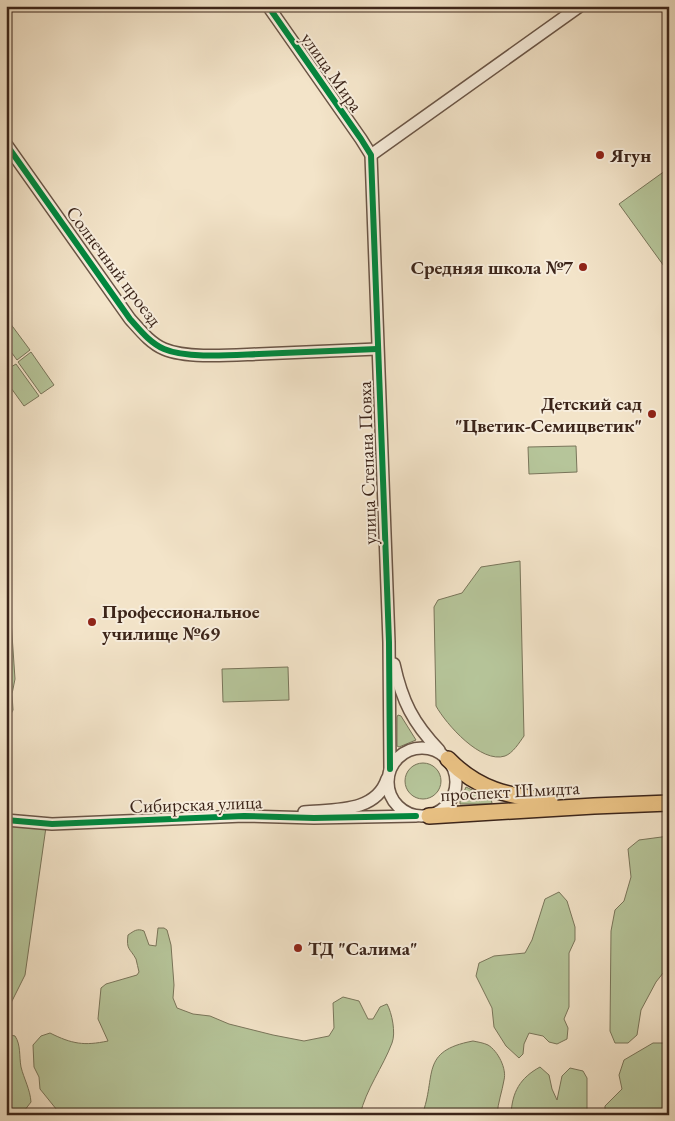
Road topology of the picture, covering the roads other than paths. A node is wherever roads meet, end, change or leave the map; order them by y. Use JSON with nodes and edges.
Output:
{"nodes":[{"id":1,"x":268,"y":6,"type":"edge"},
{"id":2,"x":580,"y":6,"type":"edge"},
{"id":3,"x":6,"y":144,"type":"edge"},
{"id":4,"x":371,"y":155,"type":"junction"},
{"id":5,"x":377,"y":349,"type":"junction"},
{"id":6,"x":389,"y":642,"type":"junction"},
{"id":7,"x":445,"y":756,"type":"junction"},
{"id":8,"x":389,"y":772,"type":"junction"},
{"id":9,"x":669,"y":803,"type":"edge"},
{"id":10,"x":594,"y":806,"type":"junction"},
{"id":11,"x":262,"y":816,"type":"junction"},
{"id":12,"x":423,"y":816,"type":"junction"},
{"id":13,"x":6,"y":820,"type":"edge"}],
"edges":[{"from":1,"to":4,"type":"street","name":"улица Мира"},
{"from":2,"to":4,"type":"street"},
{"from":3,"to":5,"type":"street","name":"Солнечный проезд"},
{"from":4,"to":5,"type":"street","name":"улица Степана Повха"},
{"from":5,"to":6,"type":"street","name":"улица Степана Повха"},
{"from":6,"to":7,"type":"street","name":"улица Степана Повха"},
{"from":6,"to":8,"type":"street","name":"улица Степана Повха"},
{"from":7,"to":8,"type":"street"},
{"from":7,"to":10,"type":"main road","name":"проспект Шмидта"},
{"from":7,"to":12,"type":"street"},
{"from":8,"to":11,"type":"street","name":"Сибирская улица"},
{"from":8,"to":12,"type":"street"},
{"from":9,"to":10,"type":"main road","name":"проспект Шмидта"},
{"from":10,"to":12,"type":"main road","name":"проспект Шмидта"},
{"from":11,"to":12,"type":"street","name":"Сибирская улица"},
{"from":11,"to":13,"type":"street","name":"Сибирская улица"}]}
